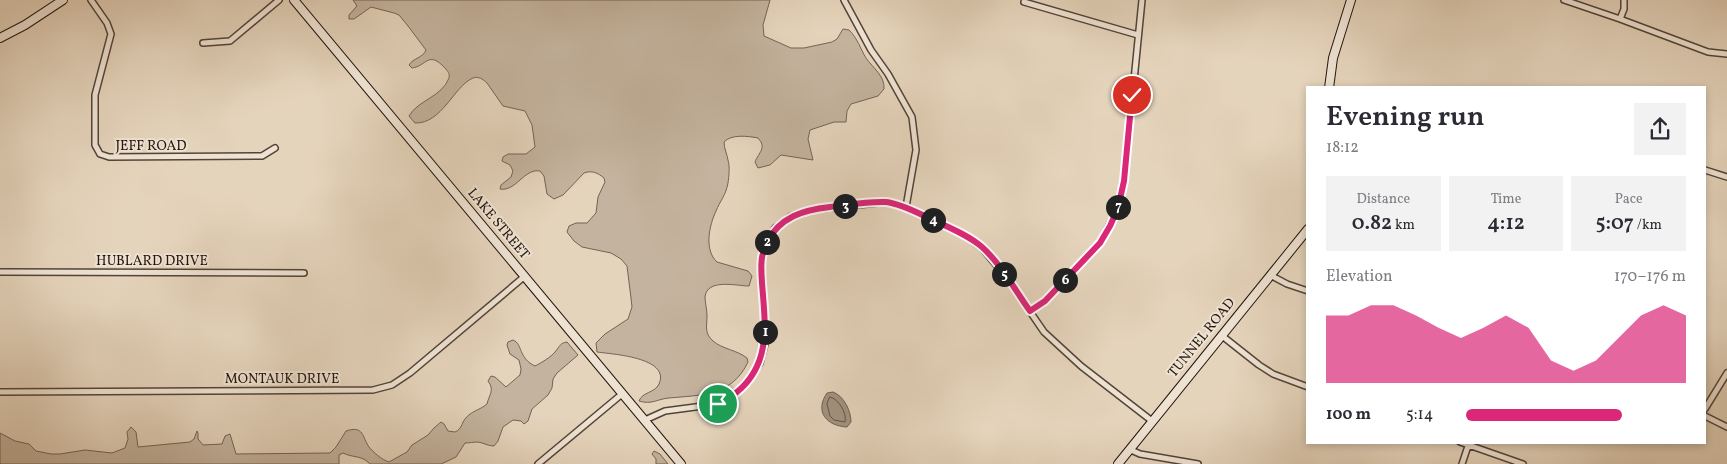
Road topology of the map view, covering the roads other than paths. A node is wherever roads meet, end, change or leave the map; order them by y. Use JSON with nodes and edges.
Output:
{"nodes":[{"id":1,"x":63,"y":0,"type":"edge"},
{"id":2,"x":91,"y":0,"type":"edge"},
{"id":3,"x":279,"y":0,"type":"edge"},
{"id":4,"x":294,"y":0,"type":"edge"},
{"id":5,"x":844,"y":0,"type":"edge"},
{"id":6,"x":1142,"y":0,"type":"edge"},
{"id":7,"x":1351,"y":0,"type":"edge"},
{"id":8,"x":1564,"y":0,"type":"edge"},
{"id":9,"x":1624,"y":0,"type":"edge"},
{"id":10,"x":1024,"y":2,"type":"dead end"},
{"id":11,"x":1620,"y":19,"type":"junction"},
{"id":12,"x":1138,"y":35,"type":"junction"},
{"id":13,"x":0,"y":38,"type":"edge"},
{"id":14,"x":203,"y":43,"type":"dead end"},
{"id":15,"x":1727,"y":54,"type":"edge"},
{"id":16,"x":1328,"y":86,"type":"edge"},
{"id":17,"x":274,"y":148,"type":"dead end"},
{"id":18,"x":1706,"y":170,"type":"edge"},
{"id":19,"x":1727,"y":177,"type":"edge"},
{"id":20,"x":906,"y":207,"type":"junction"},
{"id":21,"x":1306,"y":231,"type":"edge"},
{"id":22,"x":0,"y":272,"type":"edge"},
{"id":23,"x":304,"y":273,"type":"dead end"},
{"id":24,"x":1270,"y":275,"type":"junction"},
{"id":25,"x":525,"y":276,"type":"junction"},
{"id":26,"x":1306,"y":291,"type":"edge"},
{"id":27,"x":1030,"y":311,"type":"junction"},
{"id":28,"x":1221,"y":335,"type":"junction"},
{"id":29,"x":1727,"y":373,"type":"edge"},
{"id":30,"x":1306,"y":386,"type":"edge"},
{"id":31,"x":0,"y":392,"type":"edge"},
{"id":32,"x":622,"y":394,"type":"junction"},
{"id":33,"x":1706,"y":407,"type":"edge"},
{"id":34,"x":1706,"y":416,"type":"edge"},
{"id":35,"x":645,"y":420,"type":"junction"},
{"id":36,"x":1152,"y":421,"type":"junction"},
{"id":37,"x":1727,"y":427,"type":"edge"},
{"id":38,"x":1464,"y":444,"type":"edge"},
{"id":39,"x":1468,"y":446,"type":"junction"},
{"id":40,"x":1131,"y":450,"type":"junction"},
{"id":41,"x":538,"y":464,"type":"edge"},
{"id":42,"x":681,"y":464,"type":"edge"},
{"id":43,"x":1118,"y":464,"type":"edge"},
{"id":44,"x":1198,"y":464,"type":"edge"},
{"id":45,"x":1462,"y":464,"type":"edge"},
{"id":46,"x":1523,"y":464,"type":"edge"}],
"edges":[{"from":1,"to":13,"type":"street"},
{"from":2,"to":17,"type":"street","name":"JEFF ROAD"},
{"from":3,"to":14,"type":"street"},
{"from":4,"to":25,"type":"street","name":"LAKE STREET"},
{"from":5,"to":20,"type":"street"},
{"from":6,"to":12,"type":"street"},
{"from":7,"to":16,"type":"street"},
{"from":8,"to":11,"type":"street"},
{"from":9,"to":11,"type":"street"},
{"from":10,"to":12,"type":"street"},
{"from":11,"to":15,"type":"street"},
{"from":12,"to":27,"type":"street"},
{"from":18,"to":19,"type":"street"},
{"from":20,"to":27,"type":"street"},
{"from":20,"to":35,"type":"street"},
{"from":21,"to":24,"type":"street","name":"TUNNEL ROAD"},
{"from":22,"to":23,"type":"street","name":"HUBLARD DRIVE"},
{"from":24,"to":26,"type":"street"},
{"from":24,"to":28,"type":"street","name":"TUNNEL ROAD"},
{"from":25,"to":31,"type":"street","name":"MONTAUK DRIVE"},
{"from":25,"to":32,"type":"street","name":"LAKE STREET"},
{"from":27,"to":36,"type":"street"},
{"from":28,"to":30,"type":"street"},
{"from":28,"to":36,"type":"street","name":"TUNNEL ROAD"},
{"from":29,"to":33,"type":"street"},
{"from":32,"to":35,"type":"street","name":"LAKE STREET"},
{"from":32,"to":41,"type":"street"},
{"from":34,"to":37,"type":"street"},
{"from":35,"to":42,"type":"street","name":"LAKE STREET"},
{"from":36,"to":40,"type":"street","name":"TUNNEL ROAD"},
{"from":38,"to":39,"type":"street"},
{"from":39,"to":45,"type":"street"},
{"from":39,"to":46,"type":"street"},
{"from":40,"to":43,"type":"street","name":"TUNNEL ROAD"},
{"from":40,"to":44,"type":"street"}]}
